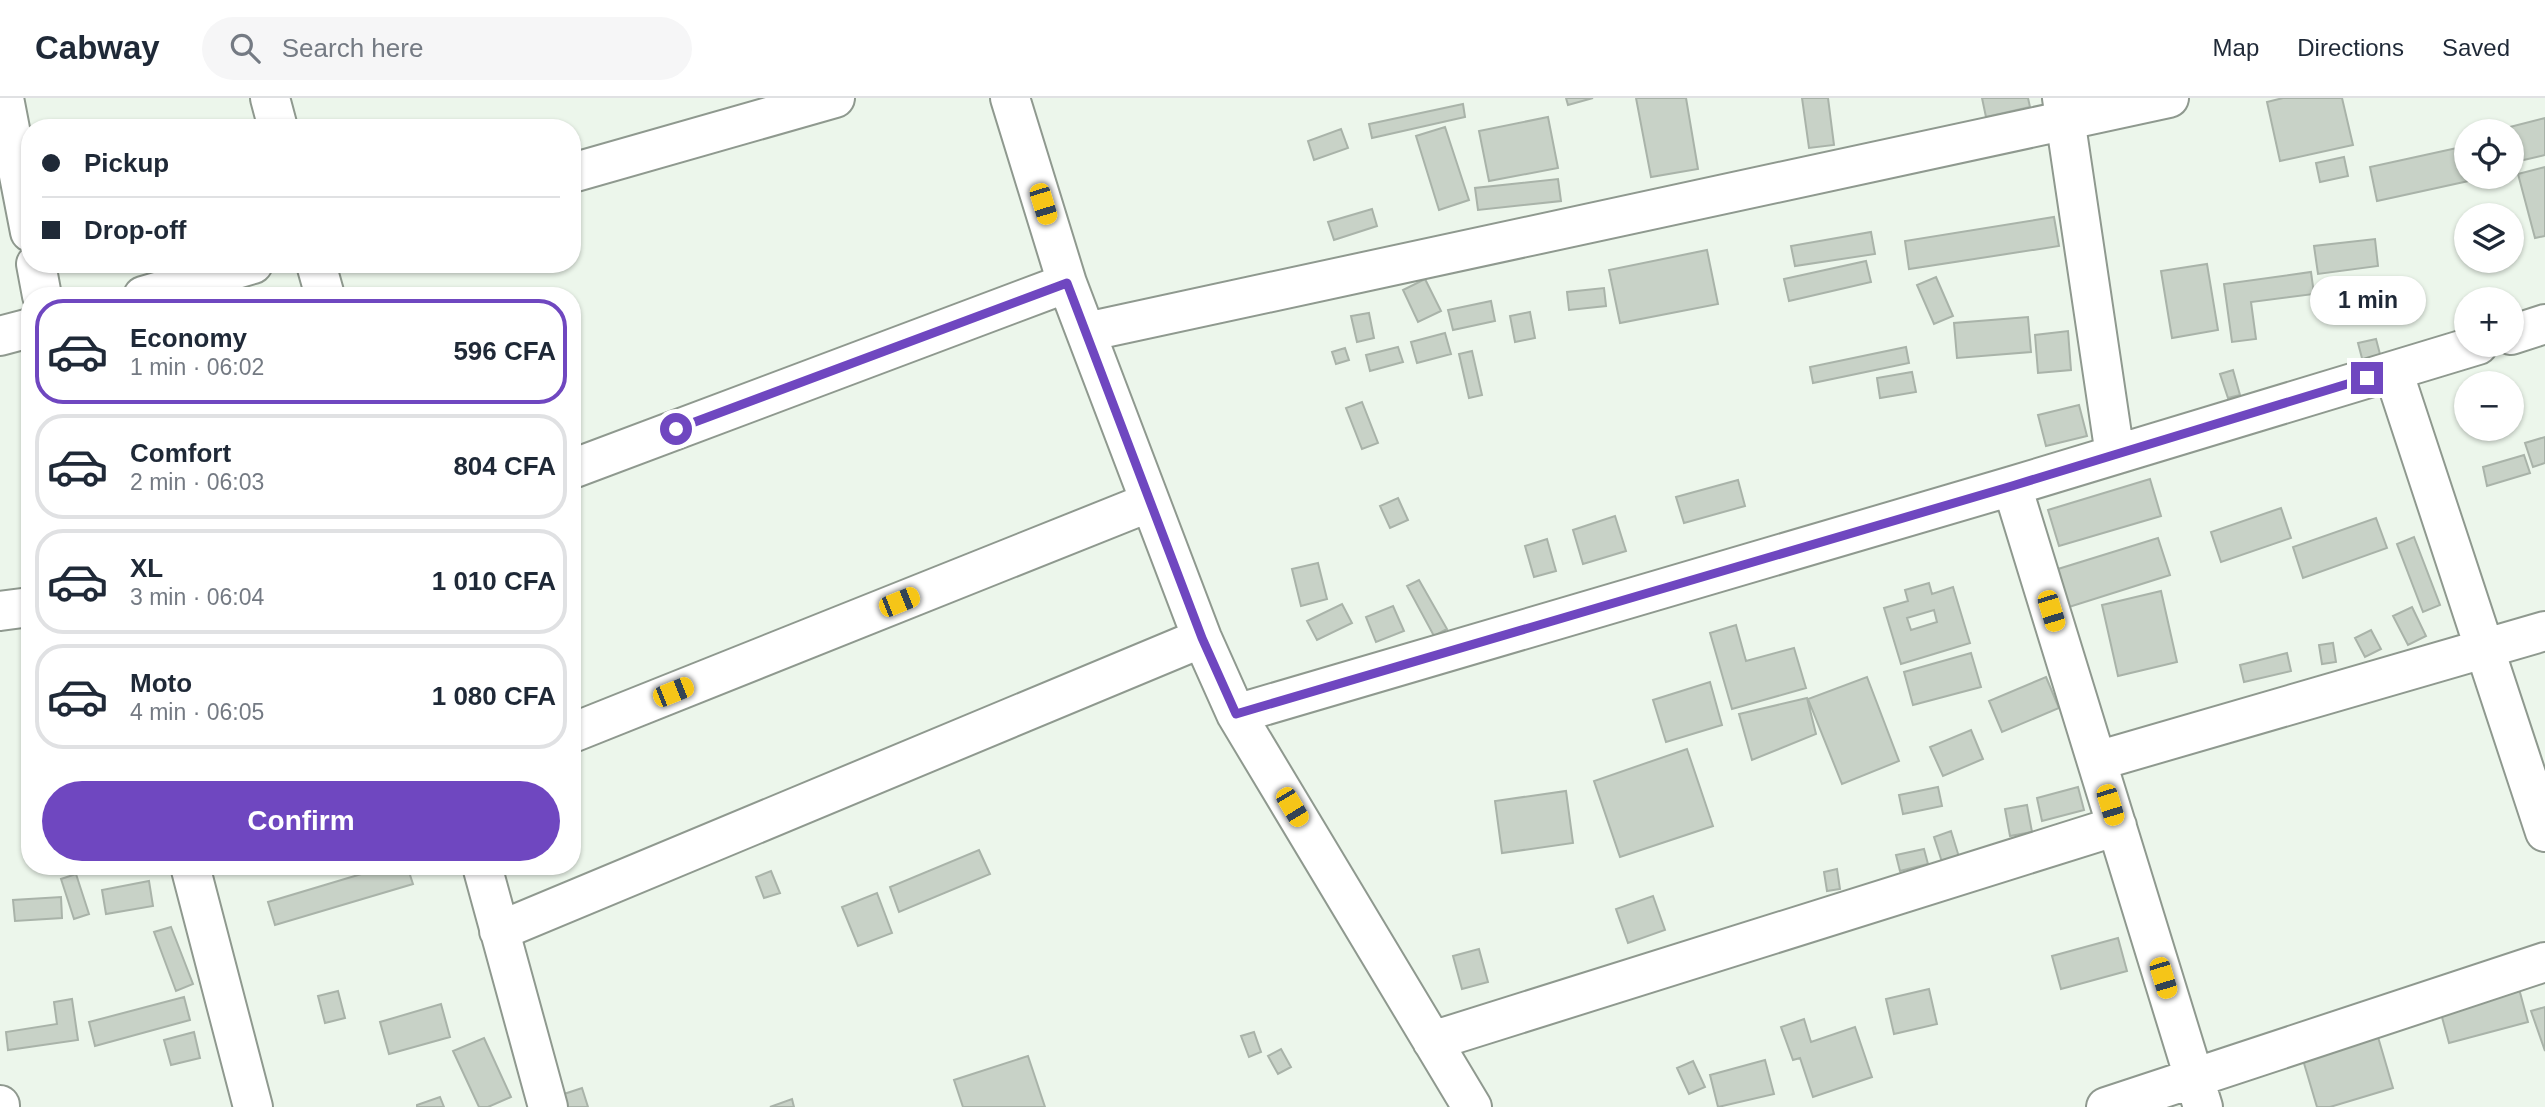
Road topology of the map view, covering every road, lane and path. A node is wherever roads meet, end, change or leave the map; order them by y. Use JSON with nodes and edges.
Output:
{"nodes":[{"id":1,"x":4,"y":98,"type":"edge"},
{"id":2,"x":270,"y":98,"type":"edge"},
{"id":3,"x":835,"y":98,"type":"edge"},
{"id":4,"x":1010,"y":98,"type":"edge"},
{"id":5,"x":2169,"y":98,"type":"edge"},
{"id":6,"x":2064,"y":109,"type":"edge"},
{"id":7,"x":276,"y":119,"type":"edge"},
{"id":8,"x":581,"y":170,"type":"edge"},
{"id":9,"x":21,"y":186,"type":"edge"},
{"id":10,"x":222,"y":273,"type":"edge"},
{"id":11,"x":1067,"y":283,"type":"junction"},
{"id":12,"x":174,"y":287,"type":"edge"},
{"id":13,"x":2545,"y":324,"type":"edge"},
{"id":14,"x":21,"y":330,"type":"edge"},
{"id":15,"x":2524,"y":331,"type":"edge"},
{"id":16,"x":1086,"y":332,"type":"junction"},
{"id":17,"x":0,"y":336,"type":"edge"},
{"id":18,"x":2454,"y":352,"type":"edge"},
{"id":19,"x":2393,"y":371,"type":"junction"},
{"id":20,"x":2115,"y":455,"type":"junction"},
{"id":21,"x":581,"y":465,"type":"edge"},
{"id":22,"x":2012,"y":486,"type":"junction"},
{"id":23,"x":1150,"y":502,"type":"junction"},
{"id":24,"x":21,"y":608,"type":"edge"},
{"id":25,"x":0,"y":611,"type":"edge"},
{"id":26,"x":2545,"y":631,"type":"edge"},
{"id":27,"x":1202,"y":638,"type":"junction"},
{"id":28,"x":2484,"y":648,"type":"junction"},
{"id":29,"x":1236,"y":714,"type":"junction"},
{"id":30,"x":581,"y":729,"type":"edge"},
{"id":31,"x":2097,"y":761,"type":"junction"},
{"id":32,"x":2116,"y":826,"type":"junction"},
{"id":33,"x":2545,"y":832,"type":"edge"},
{"id":34,"x":192,"y":875,"type":"edge"},
{"id":35,"x":484,"y":875,"type":"edge"},
{"id":36,"x":499,"y":931,"type":"junction"},
{"id":37,"x":2545,"y":962,"type":"edge"},
{"id":38,"x":1432,"y":1041,"type":"junction"},
{"id":39,"x":2198,"y":1093,"type":"edge"},
{"id":40,"x":253,"y":1107,"type":"edge"},
{"id":41,"x":548,"y":1107,"type":"edge"},
{"id":42,"x":1472,"y":1107,"type":"edge"},
{"id":43,"x":2106,"y":1107,"type":"edge"}],
"edges":[{"from":1,"to":9,"type":"street"},
{"from":2,"to":7,"type":"street"},
{"from":3,"to":8,"type":"street"},
{"from":4,"to":11,"type":"street"},
{"from":5,"to":6,"type":"street"},
{"from":6,"to":16,"type":"street"},
{"from":6,"to":20,"type":"street"},
{"from":10,"to":12,"type":"street"},
{"from":11,"to":16,"type":"street"},
{"from":11,"to":21,"type":"street"},
{"from":13,"to":15,"type":"street"},
{"from":14,"to":17,"type":"street"},
{"from":16,"to":23,"type":"street"},
{"from":18,"to":19,"type":"street"},
{"from":19,"to":20,"type":"street"},
{"from":19,"to":28,"type":"street"},
{"from":20,"to":22,"type":"street"},
{"from":22,"to":29,"type":"street"},
{"from":22,"to":31,"type":"street"},
{"from":23,"to":27,"type":"street"},
{"from":23,"to":30,"type":"street"},
{"from":24,"to":25,"type":"street"},
{"from":26,"to":28,"type":"street"},
{"from":27,"to":29,"type":"street"},
{"from":27,"to":36,"type":"street"},
{"from":28,"to":31,"type":"street"},
{"from":28,"to":33,"type":"street"},
{"from":29,"to":38,"type":"street"},
{"from":31,"to":32,"type":"street"},
{"from":32,"to":38,"type":"street"},
{"from":32,"to":39,"type":"street"},
{"from":34,"to":40,"type":"street"},
{"from":35,"to":36,"type":"street"},
{"from":36,"to":41,"type":"street"},
{"from":37,"to":39,"type":"street"},
{"from":38,"to":42,"type":"street"},
{"from":39,"to":43,"type":"street"}]}
